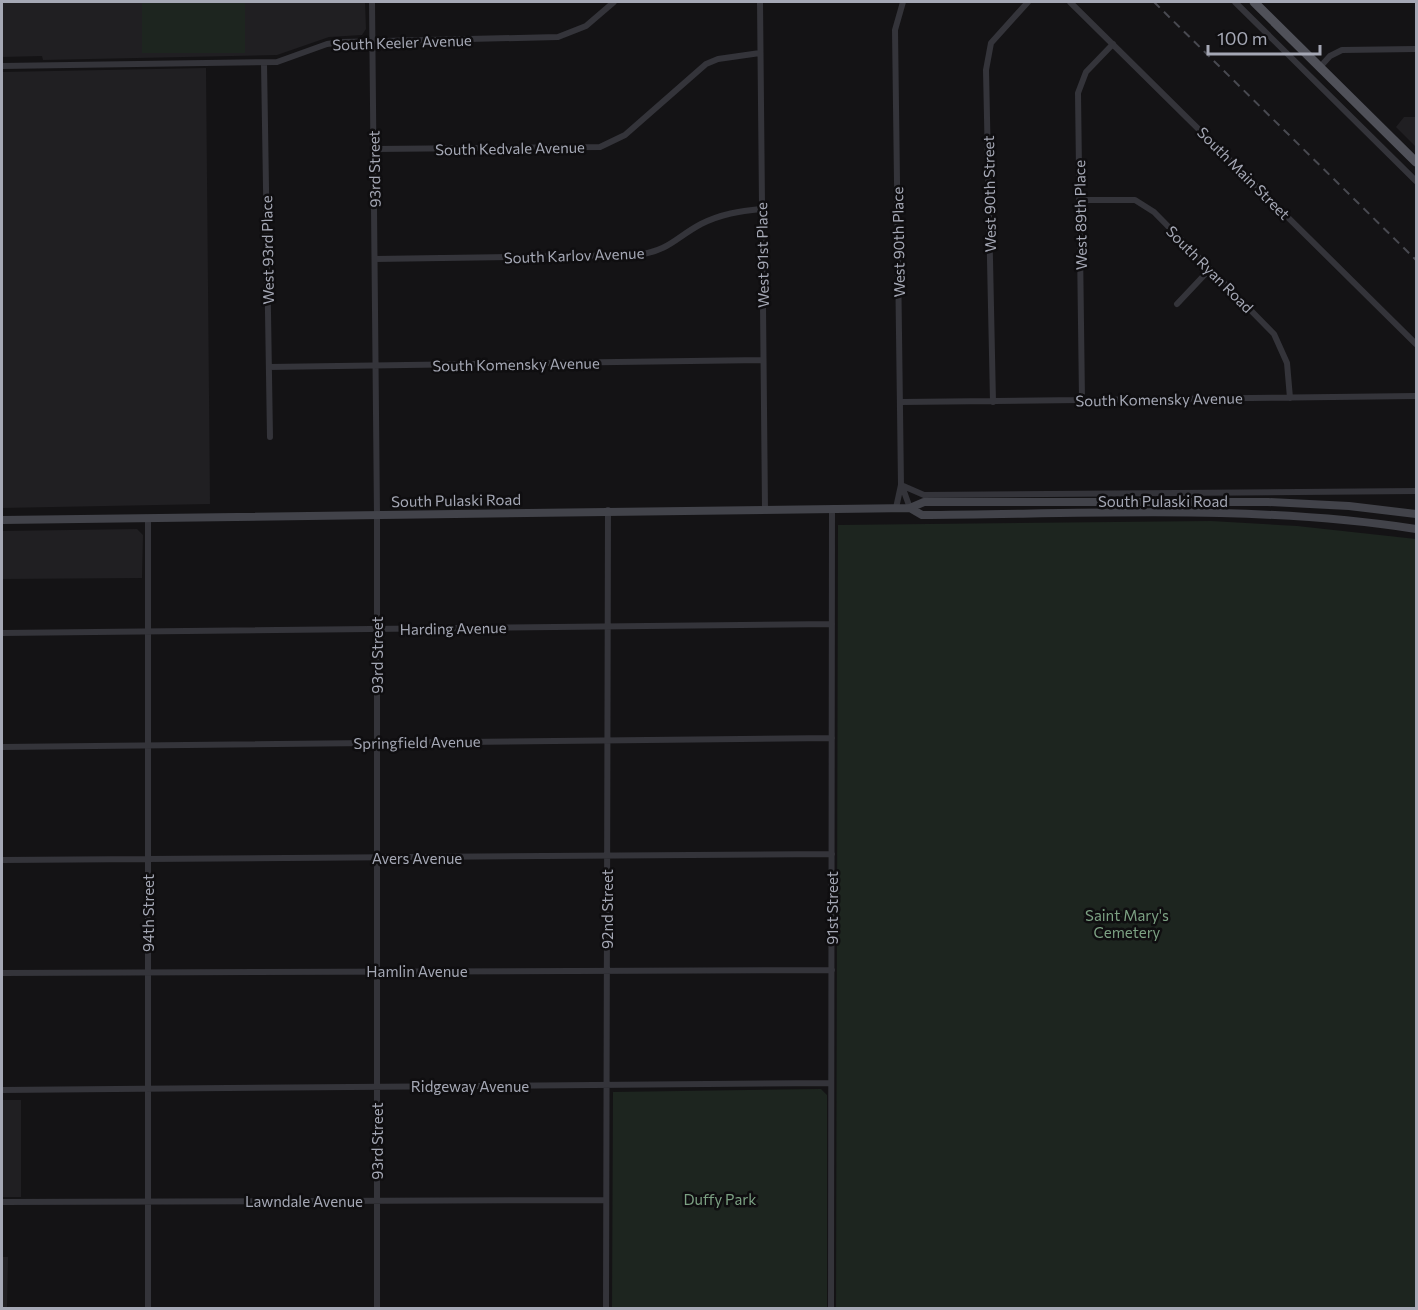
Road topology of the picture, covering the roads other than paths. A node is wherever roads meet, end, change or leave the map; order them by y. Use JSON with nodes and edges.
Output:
{"nodes":[{"id":1,"x":372,"y":2,"type":"edge"},
{"id":2,"x":614,"y":2,"type":"edge"},
{"id":3,"x":760,"y":2,"type":"edge"},
{"id":4,"x":903,"y":2,"type":"edge"},
{"id":5,"x":1028,"y":2,"type":"edge"},
{"id":6,"x":1070,"y":2,"type":"edge"},
{"id":7,"x":1235,"y":2,"type":"edge"},
{"id":8,"x":1254,"y":2,"type":"edge"},
{"id":9,"x":372,"y":41,"type":"junction"},
{"id":10,"x":1113,"y":44,"type":"junction"},
{"id":11,"x":1416,"y":49,"type":"edge"},
{"id":12,"x":760,"y":53,"type":"junction"},
{"id":13,"x":264,"y":63,"type":"junction"},
{"id":14,"x":2,"y":66,"type":"edge"},
{"id":15,"x":1320,"y":67,"type":"junction"},
{"id":16,"x":1338,"y":85,"type":"junction"},
{"id":17,"x":1329,"y":94,"type":"junction"},
{"id":18,"x":374,"y":149,"type":"junction"},
{"id":19,"x":1416,"y":162,"type":"edge"},
{"id":20,"x":1416,"y":181,"type":"edge"},
{"id":21,"x":1079,"y":200,"type":"junction"},
{"id":22,"x":761,"y":209,"type":"junction"},
{"id":23,"x":375,"y":259,"type":"junction"},
{"id":24,"x":1210,"y":268,"type":"junction"},
{"id":25,"x":1177,"y":304,"type":"dead end"},
{"id":26,"x":1416,"y":344,"type":"edge"},
{"id":27,"x":764,"y":360,"type":"junction"},
{"id":28,"x":376,"y":366,"type":"junction"},
{"id":29,"x":269,"y":367,"type":"junction"},
{"id":30,"x":1416,"y":396,"type":"edge"},
{"id":31,"x":1290,"y":398,"type":"junction"},
{"id":32,"x":1082,"y":400,"type":"junction"},
{"id":33,"x":901,"y":402,"type":"junction"},
{"id":34,"x":993,"y":402,"type":"junction"},
{"id":35,"x":270,"y":437,"type":"dead end"},
{"id":36,"x":901,"y":485,"type":"junction"},
{"id":37,"x":1416,"y":490,"type":"edge"},
{"id":38,"x":765,"y":508,"type":"junction"},
{"id":39,"x":832,"y":508,"type":"junction"},
{"id":40,"x":896,"y":508,"type":"junction"},
{"id":41,"x":910,"y":508,"type":"junction"},
{"id":42,"x":608,"y":510,"type":"junction"},
{"id":43,"x":377,"y":514,"type":"junction"},
{"id":44,"x":1416,"y":514,"type":"edge"},
{"id":45,"x":148,"y":518,"type":"junction"},
{"id":46,"x":2,"y":520,"type":"edge"},
{"id":47,"x":1416,"y":529,"type":"edge"},
{"id":48,"x":832,"y":624,"type":"junction"},
{"id":49,"x":608,"y":626,"type":"junction"},
{"id":50,"x":377,"y":629,"type":"junction"},
{"id":51,"x":148,"y":632,"type":"junction"},
{"id":52,"x":2,"y":633,"type":"edge"},
{"id":53,"x":832,"y":738,"type":"junction"},
{"id":54,"x":607,"y":741,"type":"junction"},
{"id":55,"x":377,"y":743,"type":"junction"},
{"id":56,"x":148,"y":745,"type":"junction"},
{"id":57,"x":2,"y":747,"type":"edge"},
{"id":58,"x":832,"y":854,"type":"junction"},
{"id":59,"x":607,"y":856,"type":"junction"},
{"id":60,"x":377,"y":858,"type":"junction"},
{"id":61,"x":148,"y":859,"type":"junction"},
{"id":62,"x":2,"y":860,"type":"edge"},
{"id":63,"x":832,"y":969,"type":"junction"},
{"id":64,"x":607,"y":970,"type":"junction"},
{"id":65,"x":377,"y":971,"type":"junction"},
{"id":66,"x":148,"y":972,"type":"junction"},
{"id":67,"x":2,"y":973,"type":"edge"},
{"id":68,"x":831,"y":1083,"type":"junction"},
{"id":69,"x":607,"y":1085,"type":"junction"},
{"id":70,"x":377,"y":1087,"type":"junction"},
{"id":71,"x":148,"y":1089,"type":"junction"},
{"id":72,"x":2,"y":1090,"type":"edge"},
{"id":73,"x":606,"y":1200,"type":"junction"},
{"id":74,"x":377,"y":1201,"type":"junction"},
{"id":75,"x":2,"y":1202,"type":"edge"},
{"id":76,"x":148,"y":1202,"type":"junction"},
{"id":77,"x":148,"y":1308,"type":"edge"},
{"id":78,"x":377,"y":1308,"type":"edge"},
{"id":79,"x":606,"y":1308,"type":"edge"},
{"id":80,"x":831,"y":1308,"type":"edge"}],
"edges":[{"from":1,"to":9,"type":"street","name":"93rd Street"},
{"from":2,"to":9,"type":"street","name":"South Keeler Avenue"},
{"from":3,"to":12,"type":"street","name":"West 91st Place"},
{"from":4,"to":33,"type":"street","name":"West 90th Place"},
{"from":5,"to":34,"type":"street","name":"West 90th Street"},
{"from":6,"to":10,"type":"street","name":"South Main Street"},
{"from":7,"to":17,"type":"street"},
{"from":8,"to":15,"type":"main road"},
{"from":9,"to":13,"type":"street","name":"South Keeler Avenue"},
{"from":9,"to":18,"type":"street","name":"93rd Street"},
{"from":10,"to":21,"type":"street","name":"West 89th Place"},
{"from":10,"to":26,"type":"street","name":"South Main Street"},
{"from":11,"to":15,"type":"street"},
{"from":12,"to":18,"type":"street","name":"South Kedvale Avenue"},
{"from":12,"to":22,"type":"street","name":"West 91st Place"},
{"from":13,"to":14,"type":"street","name":"South Keeler Avenue"},
{"from":13,"to":29,"type":"street","name":"West 93rd Place"},
{"from":15,"to":16,"type":"main road"},
{"from":16,"to":17,"type":"street"},
{"from":16,"to":19,"type":"main road"},
{"from":17,"to":20,"type":"street"},
{"from":18,"to":23,"type":"street","name":"93rd Street"},
{"from":21,"to":24,"type":"street","name":"South Ryan Road"},
{"from":21,"to":32,"type":"street","name":"West 89th Place"},
{"from":22,"to":23,"type":"street","name":"South Karlov Avenue"},
{"from":22,"to":27,"type":"street","name":"West 91st Place"},
{"from":23,"to":28,"type":"street","name":"93rd Street"},
{"from":24,"to":25,"type":"street"},
{"from":24,"to":31,"type":"street","name":"South Ryan Road"},
{"from":27,"to":28,"type":"street","name":"South Komensky Avenue"},
{"from":27,"to":38,"type":"street","name":"West 91st Place"},
{"from":28,"to":29,"type":"street","name":"South Komensky Avenue"},
{"from":28,"to":43,"type":"street","name":"93rd Street"},
{"from":29,"to":35,"type":"street","name":"West 93rd Place"},
{"from":30,"to":31,"type":"street","name":"South Komensky Avenue"},
{"from":31,"to":32,"type":"street","name":"South Komensky Avenue"},
{"from":32,"to":34,"type":"street","name":"South Komensky Avenue"},
{"from":33,"to":34,"type":"street","name":"South Komensky Avenue"},
{"from":33,"to":36,"type":"street","name":"West 90th Place"},
{"from":36,"to":37,"type":"street"},
{"from":36,"to":40,"type":"street","name":"West 90th Place"},
{"from":36,"to":41,"type":"street","name":"West 90th Place"},
{"from":38,"to":39,"type":"main road","name":"South Pulaski Road"},
{"from":38,"to":42,"type":"main road","name":"South Pulaski Road"},
{"from":39,"to":40,"type":"main road","name":"South Pulaski Road"},
{"from":39,"to":48,"type":"street","name":"91st Street"},
{"from":40,"to":41,"type":"main road","name":"South Pulaski Road"},
{"from":41,"to":44,"type":"main road","name":"South Pulaski Road"},
{"from":41,"to":47,"type":"main road","name":"South Pulaski Road"},
{"from":42,"to":43,"type":"main road","name":"South Pulaski Road"},
{"from":42,"to":49,"type":"street","name":"92nd Street"},
{"from":43,"to":45,"type":"main road","name":"South Pulaski Road"},
{"from":43,"to":50,"type":"street","name":"93rd Street"},
{"from":45,"to":46,"type":"main road","name":"South Pulaski Road"},
{"from":45,"to":51,"type":"street","name":"94th Street"},
{"from":48,"to":49,"type":"street","name":"Harding Avenue"},
{"from":48,"to":53,"type":"street","name":"91st Street"},
{"from":49,"to":50,"type":"street","name":"Harding Avenue"},
{"from":49,"to":54,"type":"street","name":"92nd Street"},
{"from":50,"to":51,"type":"street","name":"Harding Avenue"},
{"from":50,"to":55,"type":"street","name":"93rd Street"},
{"from":51,"to":52,"type":"street","name":"Harding Avenue"},
{"from":51,"to":56,"type":"street","name":"94th Street"},
{"from":53,"to":54,"type":"street","name":"Springfield Avenue"},
{"from":53,"to":58,"type":"street","name":"91st Street"},
{"from":54,"to":55,"type":"street","name":"Springfield Avenue"},
{"from":54,"to":59,"type":"street","name":"92nd Street"},
{"from":55,"to":56,"type":"street","name":"Springfield Avenue"},
{"from":55,"to":60,"type":"street","name":"93rd Street"},
{"from":56,"to":57,"type":"street","name":"Springfield Avenue"},
{"from":56,"to":61,"type":"street","name":"94th Street"},
{"from":58,"to":59,"type":"street","name":"Avers Avenue"},
{"from":58,"to":63,"type":"street","name":"91st Street"},
{"from":59,"to":60,"type":"street","name":"Avers Avenue"},
{"from":59,"to":64,"type":"street","name":"92nd Street"},
{"from":60,"to":61,"type":"street","name":"Avers Avenue"},
{"from":60,"to":65,"type":"street","name":"93rd Street"},
{"from":61,"to":62,"type":"street","name":"Avers Avenue"},
{"from":61,"to":66,"type":"street","name":"94th Street"},
{"from":63,"to":64,"type":"street","name":"Hamlin Avenue"},
{"from":63,"to":68,"type":"street","name":"91st Street"},
{"from":64,"to":65,"type":"street","name":"Hamlin Avenue"},
{"from":64,"to":69,"type":"street","name":"92nd Street"},
{"from":65,"to":66,"type":"street","name":"Hamlin Avenue"},
{"from":65,"to":70,"type":"street","name":"93rd Street"},
{"from":66,"to":67,"type":"street","name":"Hamlin Avenue"},
{"from":66,"to":71,"type":"street","name":"94th Street"},
{"from":68,"to":69,"type":"street","name":"Ridgeway Avenue"},
{"from":68,"to":80,"type":"street","name":"91st Street"},
{"from":69,"to":70,"type":"street","name":"Ridgeway Avenue"},
{"from":69,"to":73,"type":"street","name":"92nd Street"},
{"from":70,"to":71,"type":"street","name":"Ridgeway Avenue"},
{"from":70,"to":74,"type":"street","name":"93rd Street"},
{"from":71,"to":72,"type":"street","name":"Ridgeway Avenue"},
{"from":71,"to":76,"type":"street","name":"94th Street"},
{"from":73,"to":74,"type":"street","name":"Lawndale Avenue"},
{"from":73,"to":79,"type":"street","name":"92nd Street"},
{"from":74,"to":76,"type":"street","name":"Lawndale Avenue"},
{"from":74,"to":78,"type":"street","name":"93rd Street"},
{"from":75,"to":76,"type":"street","name":"Lawndale Avenue"},
{"from":76,"to":77,"type":"street","name":"94th Street"}]}
